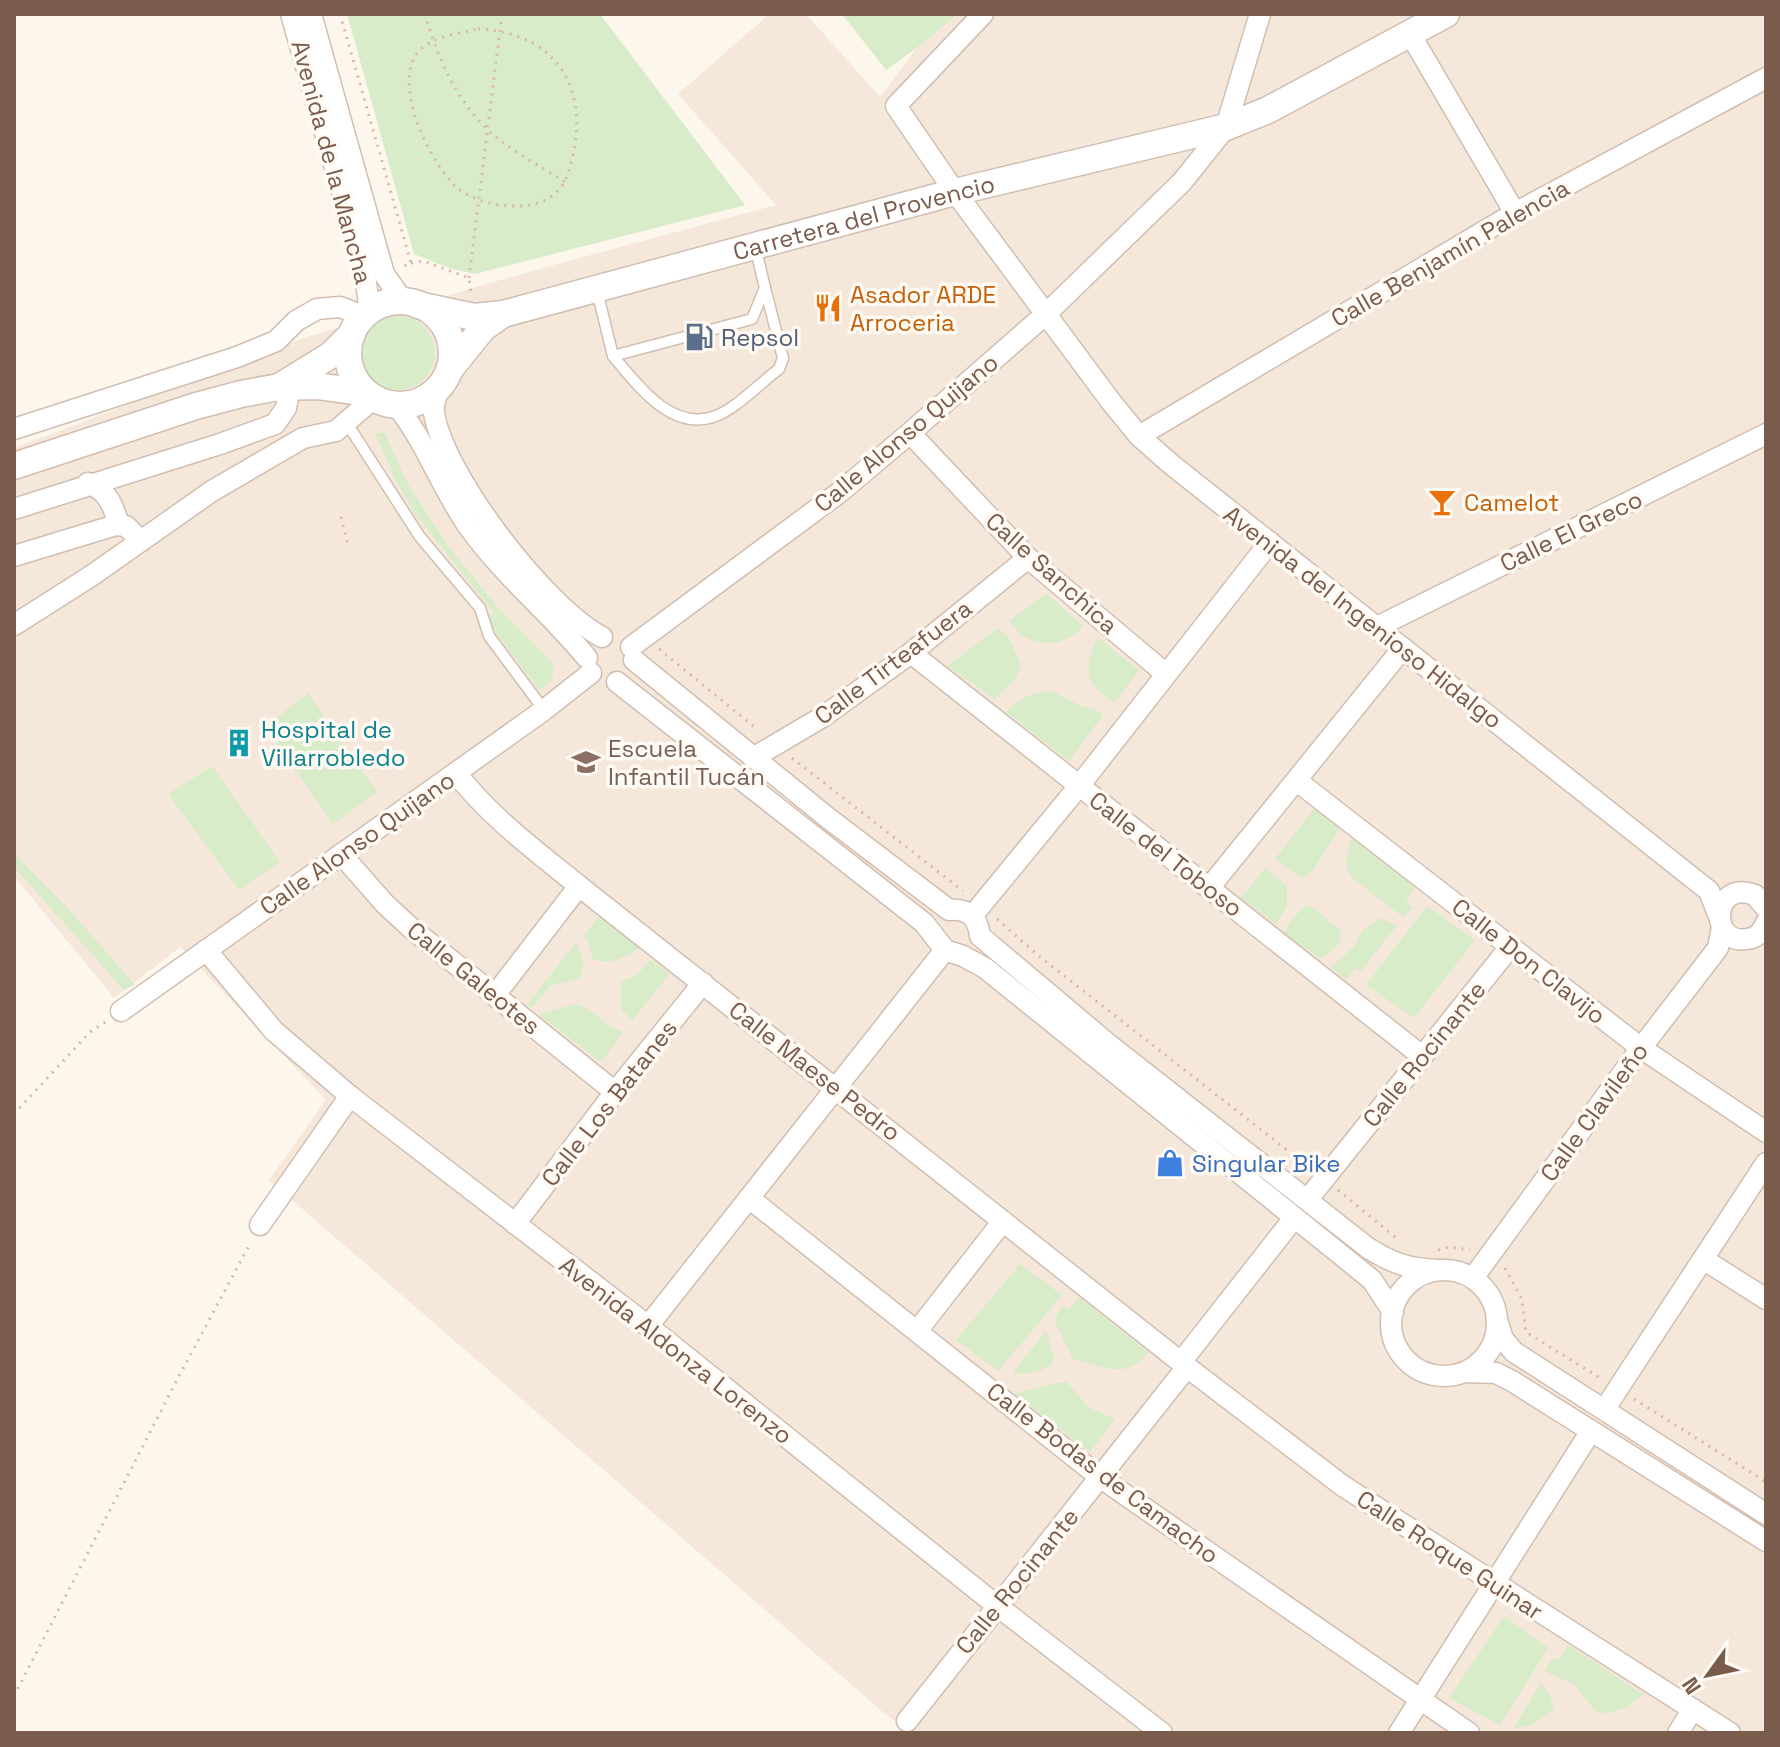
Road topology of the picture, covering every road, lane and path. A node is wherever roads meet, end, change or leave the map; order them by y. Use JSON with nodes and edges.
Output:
{"nodes":[{"id":1,"x":291,"y":14,"type":"edge"},
{"id":2,"x":311,"y":14,"type":"edge"},
{"id":3,"x":340,"y":14,"type":"edge"},
{"id":4,"x":425,"y":14,"type":"edge"},
{"id":5,"x":502,"y":14,"type":"edge"},
{"id":6,"x":983,"y":14,"type":"edge"},
{"id":7,"x":1260,"y":14,"type":"edge"},
{"id":8,"x":1446,"y":14,"type":"edge"},
{"id":9,"x":1417,"y":24,"type":"edge"},
{"id":10,"x":500,"y":30,"type":"junction"},
{"id":11,"x":433,"y":41,"type":"junction"},
{"id":12,"x":1766,"y":78,"type":"edge"},
{"id":13,"x":1226,"y":127,"type":"junction"},
{"id":14,"x":488,"y":130,"type":"junction"},
{"id":15,"x":565,"y":182,"type":"junction"},
{"id":16,"x":955,"y":192,"type":"junction"},
{"id":17,"x":479,"y":200,"type":"junction"},
{"id":18,"x":1515,"y":213,"type":"junction"},
{"id":19,"x":755,"y":246,"type":"junction"},
{"id":20,"x":411,"y":263,"type":"junction"},
{"id":21,"x":384,"y":274,"type":"junction"},
{"id":22,"x":469,"y":278,"type":"junction"},
{"id":23,"x":765,"y":288,"type":"junction"},
{"id":24,"x":597,"y":289,"type":"junction"},
{"id":25,"x":411,"y":303,"type":"junction"},
{"id":26,"x":1047,"y":313,"type":"junction"},
{"id":27,"x":503,"y":314,"type":"junction"},
{"id":28,"x":474,"y":317,"type":"junction"},
{"id":29,"x":362,"y":320,"type":"junction"},
{"id":30,"x":613,"y":356,"type":"junction"},
{"id":31,"x":444,"y":379,"type":"junction"},
{"id":32,"x":284,"y":387,"type":"junction"},
{"id":33,"x":379,"y":399,"type":"junction"},
{"id":34,"x":344,"y":426,"type":"junction"},
{"id":35,"x":14,"y":429,"type":"edge"},
{"id":36,"x":910,"y":433,"type":"junction"},
{"id":37,"x":1766,"y":434,"type":"edge"},
{"id":38,"x":1139,"y":436,"type":"junction"},
{"id":39,"x":14,"y":466,"type":"edge"},
{"id":40,"x":88,"y":483,"type":"junction"},
{"id":41,"x":14,"y":509,"type":"edge"},
{"id":42,"x":341,"y":517,"type":"dead end"},
{"id":43,"x":119,"y":525,"type":"junction"},
{"id":44,"x":141,"y":541,"type":"junction"},
{"id":45,"x":1270,"y":542,"type":"junction"},
{"id":46,"x":348,"y":545,"type":"dead end"},
{"id":47,"x":14,"y":556,"type":"edge"},
{"id":48,"x":1028,"y":558,"type":"junction"},
{"id":49,"x":14,"y":625,"type":"edge"},
{"id":50,"x":1377,"y":627,"type":"junction"},
{"id":51,"x":602,"y":637,"type":"junction"},
{"id":52,"x":636,"y":648,"type":"junction"},
{"id":53,"x":1403,"y":648,"type":"junction"},
{"id":54,"x":911,"y":653,"type":"junction"},
{"id":55,"x":589,"y":665,"type":"junction"},
{"id":56,"x":1166,"y":674,"type":"junction"},
{"id":57,"x":617,"y":682,"type":"junction"},
{"id":58,"x":544,"y":710,"type":"junction"},
{"id":59,"x":776,"y":745,"type":"junction"},
{"id":60,"x":753,"y":758,"type":"junction"},
{"id":61,"x":456,"y":773,"type":"junction"},
{"id":62,"x":1297,"y":781,"type":"junction"},
{"id":63,"x":1079,"y":786,"type":"junction"},
{"id":64,"x":341,"y":854,"type":"junction"},
{"id":65,"x":579,"y":886,"type":"junction"},
{"id":66,"x":1209,"y":888,"type":"junction"},
{"id":67,"x":1709,"y":891,"type":"junction"},
{"id":68,"x":1749,"y":891,"type":"edge"},
{"id":69,"x":1766,"y":908,"type":"edge"},
{"id":70,"x":949,"y":910,"type":"junction"},
{"id":71,"x":978,"y":911,"type":"junction"},
{"id":72,"x":1721,"y":923,"type":"junction"},
{"id":73,"x":1766,"y":923,"type":"edge"},
{"id":74,"x":980,"y":936,"type":"junction"},
{"id":75,"x":1752,"y":939,"type":"edge"},
{"id":76,"x":948,"y":947,"type":"junction"},
{"id":77,"x":1510,"y":947,"type":"junction"},
{"id":78,"x":1718,"y":948,"type":"junction"},
{"id":79,"x":206,"y":950,"type":"junction"},
{"id":80,"x":703,"y":983,"type":"junction"},
{"id":81,"x":495,"y":995,"type":"junction"},
{"id":82,"x":121,"y":1011,"type":"joint"},
{"id":83,"x":1641,"y":1048,"type":"junction"},
{"id":84,"x":1422,"y":1056,"type":"junction"},
{"id":85,"x":836,"y":1088,"type":"junction"},
{"id":86,"x":615,"y":1092,"type":"junction"},
{"id":87,"x":350,"y":1096,"type":"junction"},
{"id":88,"x":14,"y":1114,"type":"edge"},
{"id":89,"x":1766,"y":1132,"type":"edge"},
{"id":90,"x":1766,"y":1163,"type":"edge"},
{"id":91,"x":1324,"y":1179,"type":"junction"},
{"id":92,"x":749,"y":1198,"type":"junction"},
{"id":93,"x":1308,"y":1199,"type":"junction"},
{"id":94,"x":1294,"y":1218,"type":"junction"},
{"id":95,"x":1003,"y":1221,"type":"junction"},
{"id":96,"x":515,"y":1224,"type":"junction"},
{"id":97,"x":260,"y":1225,"type":"joint"},
{"id":98,"x":1405,"y":1245,"type":"dead end"},
{"id":99,"x":1426,"y":1252,"type":"dead end"},
{"id":100,"x":1489,"y":1257,"type":"junction"},
{"id":101,"x":1703,"y":1259,"type":"junction"},
{"id":102,"x":1439,"y":1270,"type":"junction"},
{"id":103,"x":1473,"y":1278,"type":"junction"},
{"id":104,"x":1766,"y":1299,"type":"edge"},
{"id":105,"x":1393,"y":1312,"type":"junction"},
{"id":106,"x":1498,"y":1323,"type":"junction"},
{"id":107,"x":648,"y":1326,"type":"junction"},
{"id":108,"x":917,"y":1331,"type":"junction"},
{"id":109,"x":1184,"y":1364,"type":"junction"},
{"id":110,"x":1465,"y":1372,"type":"junction"},
{"id":111,"x":1618,"y":1389,"type":"junction"},
{"id":112,"x":1604,"y":1410,"type":"junction"},
{"id":113,"x":1591,"y":1431,"type":"junction"},
{"id":114,"x":1101,"y":1478,"type":"junction"},
{"id":115,"x":1766,"y":1482,"type":"edge"},
{"id":116,"x":1766,"y":1514,"type":"edge"},
{"id":117,"x":1766,"y":1541,"type":"edge"},
{"id":118,"x":1493,"y":1584,"type":"junction"},
{"id":119,"x":996,"y":1605,"type":"junction"},
{"id":120,"x":14,"y":1696,"type":"edge"},
{"id":121,"x":1419,"y":1701,"type":"junction"},
{"id":122,"x":1693,"y":1709,"type":"junction"},
{"id":123,"x":907,"y":1721,"type":"dead end"},
{"id":124,"x":1162,"y":1733,"type":"edge"},
{"id":125,"x":1399,"y":1733,"type":"edge"},
{"id":126,"x":1469,"y":1733,"type":"edge"},
{"id":127,"x":1678,"y":1733,"type":"edge"},
{"id":128,"x":1730,"y":1733,"type":"edge"}],
"edges":[{"from":1,"to":29,"type":"street","name":"Avenida de la Mancha"},
{"from":2,"to":21,"type":"street","name":"Avenida de la Mancha"},
{"from":3,"to":20,"type":"path"},
{"from":4,"to":11,"type":"path"},
{"from":5,"to":10,"type":"path"},
{"from":6,"to":16,"type":"street","name":"Avenida del Ingenioso Hidalgo"},
{"from":7,"to":13,"type":"street"},
{"from":8,"to":9,"type":"street","name":"Carretera del Provencio"},
{"from":9,"to":13,"type":"street","name":"Carretera del Provencio"},
{"from":9,"to":18,"type":"street"},
{"from":10,"to":11,"type":"path"},
{"from":10,"to":14,"type":"path"},
{"from":10,"to":15,"type":"path"},
{"from":11,"to":14,"type":"path"},
{"from":11,"to":17,"type":"path"},
{"from":12,"to":18,"type":"street","name":"Calle Benjamín Palencia"},
{"from":13,"to":16,"type":"street","name":"Carretera del Provencio"},
{"from":13,"to":26,"type":"street","name":"Calle Alonso Quijano"},
{"from":14,"to":15,"type":"path"},
{"from":14,"to":17,"type":"path"},
{"from":15,"to":17,"type":"path"},
{"from":16,"to":19,"type":"street","name":"Carretera del Provencio"},
{"from":16,"to":26,"type":"street","name":"Avenida del Ingenioso Hidalgo"},
{"from":17,"to":22,"type":"path"},
{"from":18,"to":38,"type":"street","name":"Calle Benjamín Palencia"},
{"from":19,"to":23,"type":"lane"},
{"from":19,"to":24,"type":"street","name":"Carretera del Provencio"},
{"from":20,"to":21,"type":"path"},
{"from":20,"to":22,"type":"path"},
{"from":21,"to":25,"type":"street","name":"Avenida de la Mancha"},
{"from":22,"to":28,"type":"path"},
{"from":23,"to":30,"type":"lane"},
{"from":23,"to":30,"type":"lane"},
{"from":24,"to":27,"type":"street","name":"Carretera del Provencio"},
{"from":24,"to":30,"type":"lane"},
{"from":25,"to":28,"type":"street","name":"Carretera del Provencio"},
{"from":25,"to":29,"type":"street"},
{"from":25,"to":31,"type":"street"},
{"from":26,"to":36,"type":"street","name":"Calle Alonso Quijano"},
{"from":26,"to":38,"type":"street","name":"Avenida del Ingenioso Hidalgo"},
{"from":27,"to":28,"type":"street","name":"Carretera del Provencio"},
{"from":27,"to":31,"type":"street","name":"Carretera del Provencio"},
{"from":29,"to":32,"type":"street"},
{"from":29,"to":33,"type":"street"},
{"from":29,"to":35,"type":"street"},
{"from":31,"to":33,"type":"street"},
{"from":31,"to":51,"type":"street"},
{"from":32,"to":33,"type":"street"},
{"from":32,"to":39,"type":"street"},
{"from":32,"to":40,"type":"street"},
{"from":33,"to":34,"type":"street"},
{"from":33,"to":55,"type":"street"},
{"from":34,"to":44,"type":"street"},
{"from":34,"to":58,"type":"lane"},
{"from":36,"to":48,"type":"street","name":"Calle Sanchica"},
{"from":36,"to":52,"type":"street","name":"Calle Alonso Quijano"},
{"from":37,"to":50,"type":"street","name":"Calle El Greco"},
{"from":38,"to":45,"type":"street","name":"Avenida del Ingenioso Hidalgo"},
{"from":40,"to":41,"type":"street"},
{"from":40,"to":43,"type":"street"},
{"from":42,"to":46,"type":"path"},
{"from":43,"to":44,"type":"street"},
{"from":43,"to":47,"type":"street"},
{"from":44,"to":49,"type":"street"},
{"from":45,"to":50,"type":"street","name":"Avenida del Ingenioso Hidalgo"},
{"from":45,"to":56,"type":"street"},
{"from":48,"to":54,"type":"street","name":"Calle Tirteafuera"},
{"from":48,"to":56,"type":"street","name":"Calle Sanchica"},
{"from":50,"to":53,"type":"street","name":"Avenida del Ingenioso Hidalgo"},
{"from":51,"to":52,"type":"street"},
{"from":51,"to":55,"type":"street"},
{"from":52,"to":57,"type":"street"},
{"from":52,"to":59,"type":"path"},
{"from":52,"to":60,"type":"street"},
{"from":53,"to":62,"type":"street"},
{"from":53,"to":67,"type":"street","name":"Avenida del Ingenioso Hidalgo"},
{"from":54,"to":59,"type":"street","name":"Calle Tirteafuera"},
{"from":54,"to":63,"type":"street","name":"Calle del Toboso"},
{"from":55,"to":57,"type":"street"},
{"from":55,"to":58,"type":"street","name":"Calle Alonso Quijano"},
{"from":56,"to":63,"type":"street"},
{"from":57,"to":76,"type":"street"},
{"from":58,"to":61,"type":"street","name":"Calle Alonso Quijano"},
{"from":59,"to":60,"type":"street","name":"Calle Tirteafuera"},
{"from":59,"to":71,"type":"path"},
{"from":60,"to":70,"type":"street"},
{"from":61,"to":64,"type":"street","name":"Calle Alonso Quijano"},
{"from":61,"to":65,"type":"street","name":"Calle Maese Pedro"},
{"from":62,"to":66,"type":"street"},
{"from":62,"to":77,"type":"street","name":"Calle Don Clavijo"},
{"from":63,"to":66,"type":"street","name":"Calle del Toboso"},
{"from":63,"to":71,"type":"street"},
{"from":64,"to":79,"type":"street","name":"Calle Alonso Quijano"},
{"from":64,"to":81,"type":"street","name":"Calle Galeotes"},
{"from":65,"to":80,"type":"street","name":"Calle Maese Pedro"},
{"from":65,"to":81,"type":"street"},
{"from":66,"to":84,"type":"street","name":"Calle del Toboso"},
{"from":67,"to":68,"type":"street"},
{"from":67,"to":72,"type":"street"},
{"from":68,"to":69,"type":"street"},
{"from":68,"to":72,"type":"street","name":"Calle Clavileño"},
{"from":70,"to":71,"type":"street"},
{"from":70,"to":76,"type":"street"},
{"from":71,"to":74,"type":"street"},
{"from":71,"to":91,"type":"path"},
{"from":72,"to":75,"type":"street"},
{"from":72,"to":78,"type":"street","name":"Calle Clavileño"},
{"from":73,"to":75,"type":"street"},
{"from":74,"to":76,"type":"street"},
{"from":74,"to":93,"type":"street"},
{"from":75,"to":78,"type":"street"},
{"from":76,"to":85,"type":"street"},
{"from":76,"to":94,"type":"street"},
{"from":77,"to":83,"type":"street","name":"Calle Don Clavijo"},
{"from":77,"to":84,"type":"street","name":"Calle Rocinante"},
{"from":78,"to":83,"type":"street","name":"Calle Clavileño"},
{"from":79,"to":82,"type":"street","name":"Calle Alonso Quijano"},
{"from":79,"to":87,"type":"street","name":"Avenida Aldonza Lorenzo"},
{"from":80,"to":85,"type":"street","name":"Calle Maese Pedro"},
{"from":80,"to":86,"type":"street","name":"Calle Los Batanes"},
{"from":81,"to":86,"type":"street","name":"Calle Galeotes"},
{"from":82,"to":88,"type":"path"},
{"from":83,"to":89,"type":"street","name":"Calle Don Clavijo"},
{"from":83,"to":100,"type":"street","name":"Calle Clavileño"},
{"from":84,"to":91,"type":"street","name":"Calle Rocinante"},
{"from":85,"to":92,"type":"street"},
{"from":85,"to":95,"type":"street","name":"Calle Maese Pedro"},
{"from":86,"to":96,"type":"street","name":"Calle Los Batanes"},
{"from":87,"to":96,"type":"street","name":"Avenida Aldonza Lorenzo"},
{"from":87,"to":97,"type":"street"},
{"from":90,"to":101,"type":"street"},
{"from":91,"to":93,"type":"street","name":"Calle Rocinante"},
{"from":91,"to":98,"type":"path"},
{"from":92,"to":107,"type":"street"},
{"from":92,"to":108,"type":"street","name":"Calle Bodas de Camacho"},
{"from":93,"to":102,"type":"street"},
{"from":94,"to":105,"type":"street"},
{"from":94,"to":109,"type":"street","name":"Calle Rocinante"},
{"from":95,"to":108,"type":"street"},
{"from":95,"to":109,"type":"street","name":"Calle Maese Pedro"},
{"from":96,"to":107,"type":"street","name":"Avenida Aldonza Lorenzo"},
{"from":97,"to":120,"type":"path"},
{"from":99,"to":100,"type":"path"},
{"from":100,"to":103,"type":"street","name":"Calle Clavileño"},
{"from":100,"to":111,"type":"path"},
{"from":101,"to":104,"type":"street"},
{"from":101,"to":111,"type":"street"},
{"from":102,"to":103,"type":"street"},
{"from":102,"to":105,"type":"street"},
{"from":103,"to":106,"type":"street"},
{"from":105,"to":110,"type":"street"},
{"from":106,"to":110,"type":"street"},
{"from":106,"to":112,"type":"street"},
{"from":107,"to":119,"type":"street","name":"Avenida Aldonza Lorenzo"},
{"from":108,"to":114,"type":"street","name":"Calle Bodas de Camacho"},
{"from":109,"to":114,"type":"street","name":"Calle Rocinante"},
{"from":109,"to":118,"type":"street","name":"Calle Roque Guinar"},
{"from":110,"to":113,"type":"street"},
{"from":111,"to":112,"type":"street"},
{"from":111,"to":115,"type":"path"},
{"from":112,"to":116,"type":"street"},
{"from":113,"to":117,"type":"street"},
{"from":113,"to":118,"type":"street"},
{"from":114,"to":119,"type":"street","name":"Calle Rocinante"},
{"from":114,"to":121,"type":"street","name":"Calle Bodas de Camacho"},
{"from":118,"to":121,"type":"street"},
{"from":118,"to":122,"type":"street","name":"Calle Roque Guinar"},
{"from":119,"to":123,"type":"street","name":"Calle Rocinante"},
{"from":119,"to":124,"type":"street","name":"Avenida Aldonza Lorenzo"},
{"from":121,"to":125,"type":"street"},
{"from":121,"to":126,"type":"street","name":"Calle Bodas de Camacho"},
{"from":122,"to":127,"type":"street"},
{"from":122,"to":128,"type":"street","name":"Calle Roque Guinar"}]}
